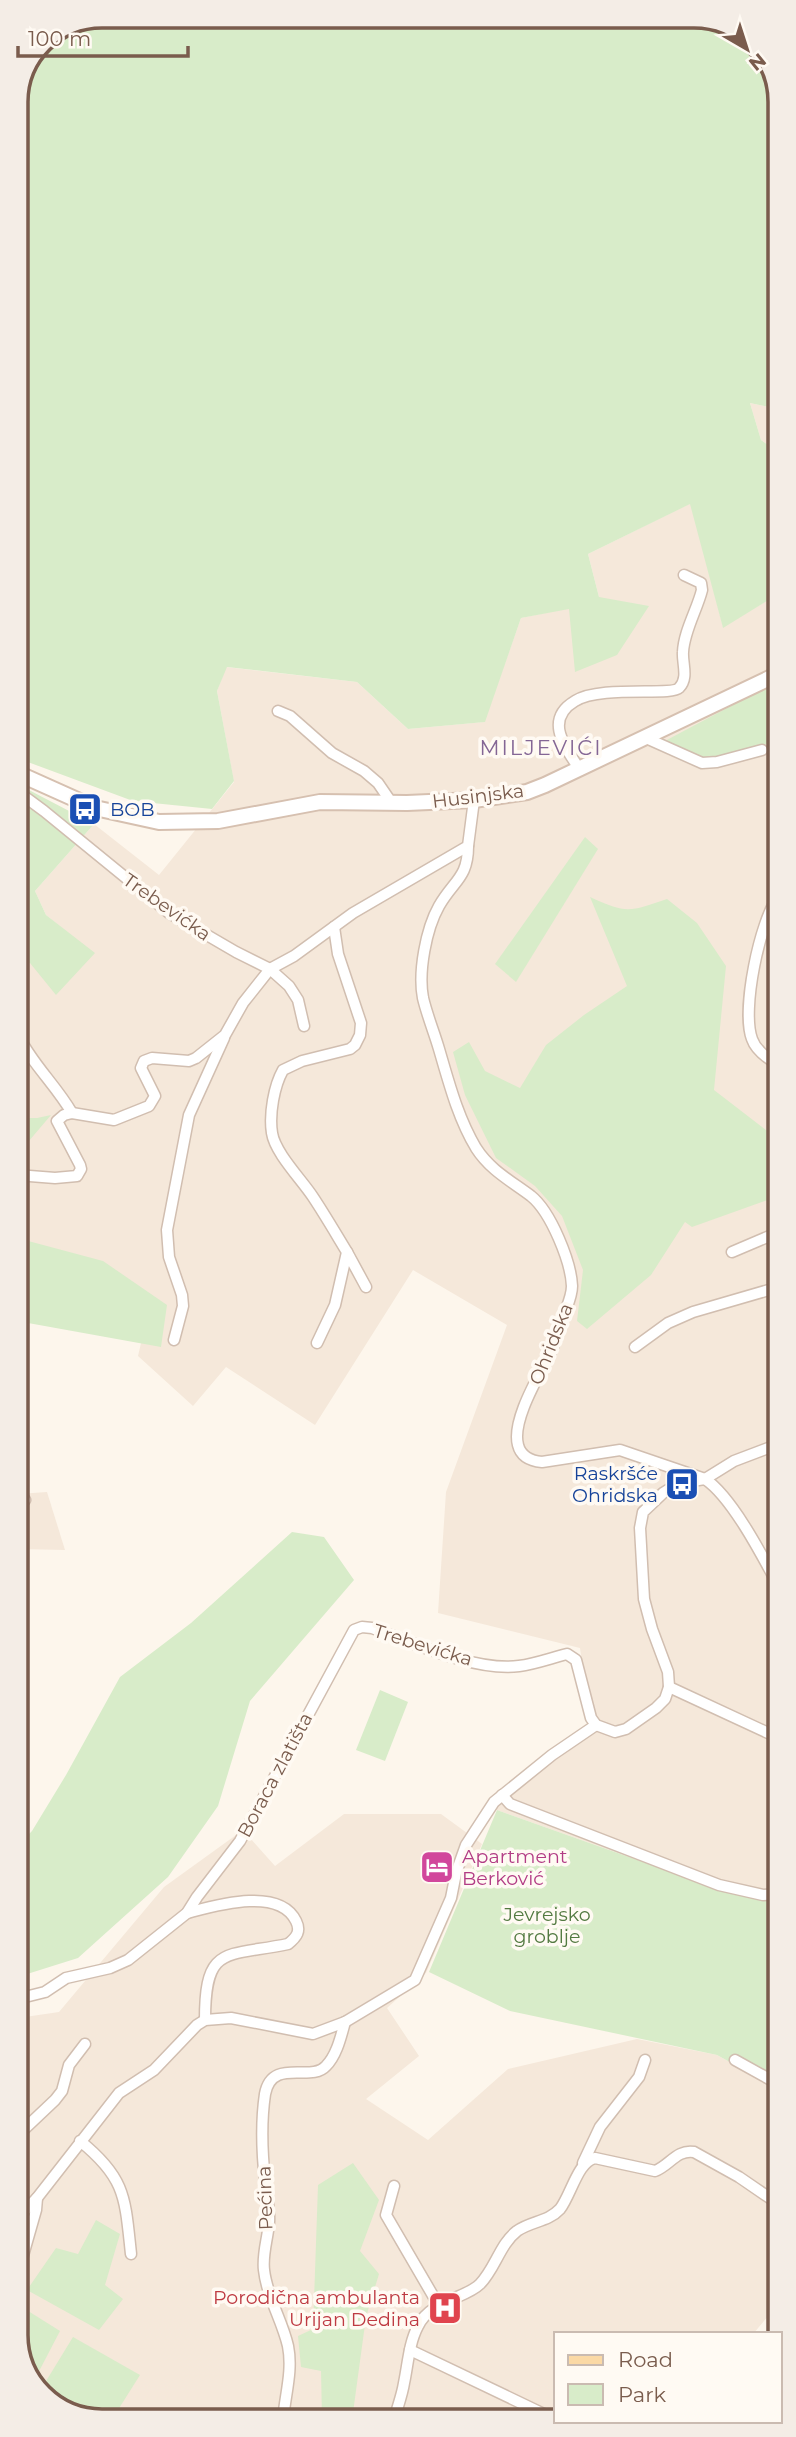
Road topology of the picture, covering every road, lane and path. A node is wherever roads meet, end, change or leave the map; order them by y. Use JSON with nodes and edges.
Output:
{"nodes":[{"id":1,"x":684,"y":575,"type":"dead end"},
{"id":2,"x":768,"y":679,"type":"edge"},
{"id":3,"x":278,"y":711,"type":"dead end"},
{"id":4,"x":646,"y":738,"type":"junction"},
{"id":5,"x":762,"y":750,"type":"dead end"},
{"id":6,"x":580,"y":770,"type":"junction"},
{"id":7,"x":28,"y":777,"type":"edge"},
{"id":8,"x":28,"y":799,"type":"edge"},
{"id":9,"x":474,"y":800,"type":"junction"},
{"id":10,"x":391,"y":803,"type":"junction"},
{"id":11,"x":468,"y":846,"type":"junction"},
{"id":12,"x":768,"y":919,"type":"edge"},
{"id":13,"x":334,"y":927,"type":"junction"},
{"id":14,"x":271,"y":969,"type":"junction"},
{"id":15,"x":304,"y":1026,"type":"dead end"},
{"id":16,"x":225,"y":1035,"type":"junction"},
{"id":17,"x":28,"y":1052,"type":"edge"},
{"id":18,"x":768,"y":1058,"type":"edge"},
{"id":19,"x":72,"y":1113,"type":"junction"},
{"id":20,"x":28,"y":1176,"type":"edge"},
{"id":21,"x":768,"y":1237,"type":"edge"},
{"id":22,"x":347,"y":1252,"type":"junction"},
{"id":23,"x":732,"y":1252,"type":"dead end"},
{"id":24,"x":366,"y":1287,"type":"dead end"},
{"id":25,"x":768,"y":1290,"type":"edge"},
{"id":26,"x":174,"y":1340,"type":"dead end"},
{"id":27,"x":317,"y":1343,"type":"dead end"},
{"id":28,"x":635,"y":1347,"type":"dead end"},
{"id":29,"x":768,"y":1447,"type":"edge"},
{"id":30,"x":705,"y":1479,"type":"junction"},
{"id":31,"x":768,"y":1569,"type":"edge"},
{"id":32,"x":354,"y":1630,"type":"joint"},
{"id":33,"x":669,"y":1687,"type":"junction"},
{"id":34,"x":596,"y":1725,"type":"junction"},
{"id":35,"x":768,"y":1733,"type":"edge"},
{"id":36,"x":502,"y":1795,"type":"junction"},
{"id":37,"x":768,"y":1895,"type":"edge"},
{"id":38,"x":187,"y":1913,"type":"junction"},
{"id":39,"x":28,"y":1996,"type":"edge"},
{"id":40,"x":205,"y":2020,"type":"junction"},
{"id":41,"x":345,"y":2022,"type":"junction"},
{"id":42,"x":85,"y":2044,"type":"dead end"},
{"id":43,"x":645,"y":2060,"type":"dead end"},
{"id":44,"x":736,"y":2060,"type":"dead end"},
{"id":45,"x":768,"y":2078,"type":"edge"},
{"id":46,"x":28,"y":2126,"type":"edge"},
{"id":47,"x":80,"y":2141,"type":"junction"},
{"id":48,"x":583,"y":2163,"type":"junction"},
{"id":49,"x":394,"y":2186,"type":"dead end"},
{"id":50,"x":768,"y":2197,"type":"edge"},
{"id":51,"x":37,"y":2198,"type":"junction"},
{"id":52,"x":28,"y":2207,"type":"edge"},
{"id":53,"x":28,"y":2240,"type":"edge"},
{"id":54,"x":131,"y":2254,"type":"dead end"},
{"id":55,"x":439,"y":2306,"type":"junction"},
{"id":56,"x":410,"y":2350,"type":"junction"},
{"id":57,"x":284,"y":2409,"type":"edge"},
{"id":58,"x":397,"y":2409,"type":"edge"},
{"id":59,"x":533,"y":2409,"type":"edge"}],
"edges":[{"from":1,"to":6,"type":"street"},
{"from":2,"to":4,"type":"main road","name":"Husinjska"},
{"from":3,"to":10,"type":"street"},
{"from":4,"to":5,"type":"street"},
{"from":4,"to":6,"type":"main road","name":"Husinjska"},
{"from":6,"to":9,"type":"main road","name":"Husinjska"},
{"from":7,"to":10,"type":"main road","name":"Husinjska"},
{"from":8,"to":14,"type":"street","name":"Trebevićka"},
{"from":9,"to":10,"type":"main road","name":"Husinjska"},
{"from":9,"to":11,"type":"street","name":"Ohridska"},
{"from":11,"to":13,"type":"street"},
{"from":11,"to":30,"type":"street","name":"Ohridska"},
{"from":12,"to":18,"type":"street"},
{"from":13,"to":14,"type":"street"},
{"from":13,"to":22,"type":"street"},
{"from":14,"to":15,"type":"street","name":"Trebevićka"},
{"from":14,"to":16,"type":"street"},
{"from":16,"to":19,"type":"street"},
{"from":16,"to":26,"type":"street"},
{"from":17,"to":19,"type":"street"},
{"from":19,"to":20,"type":"street"},
{"from":21,"to":23,"type":"street"},
{"from":22,"to":24,"type":"street"},
{"from":22,"to":27,"type":"street"},
{"from":25,"to":28,"type":"street"},
{"from":29,"to":30,"type":"street"},
{"from":30,"to":31,"type":"street"},
{"from":30,"to":33,"type":"street"},
{"from":32,"to":34,"type":"street","name":"Trebevićka"},
{"from":32,"to":38,"type":"street","name":"Boraca zlatišta"},
{"from":33,"to":34,"type":"street"},
{"from":33,"to":35,"type":"street"},
{"from":34,"to":36,"type":"street"},
{"from":36,"to":37,"type":"street"},
{"from":36,"to":41,"type":"street"},
{"from":38,"to":39,"type":"street","name":"Boraca zlatišta"},
{"from":38,"to":40,"type":"street","name":"Boraca zlatišta"},
{"from":40,"to":41,"type":"street"},
{"from":40,"to":47,"type":"street"},
{"from":41,"to":57,"type":"street","name":"Pećina"},
{"from":42,"to":46,"type":"street"},
{"from":43,"to":48,"type":"street"},
{"from":44,"to":45,"type":"street"},
{"from":47,"to":51,"type":"street"},
{"from":47,"to":54,"type":"street"},
{"from":48,"to":50,"type":"street"},
{"from":48,"to":55,"type":"street"},
{"from":49,"to":55,"type":"street"},
{"from":51,"to":52,"type":"street"},
{"from":51,"to":53,"type":"street"},
{"from":55,"to":56,"type":"street"},
{"from":56,"to":58,"type":"street"},
{"from":56,"to":59,"type":"street"}]}
